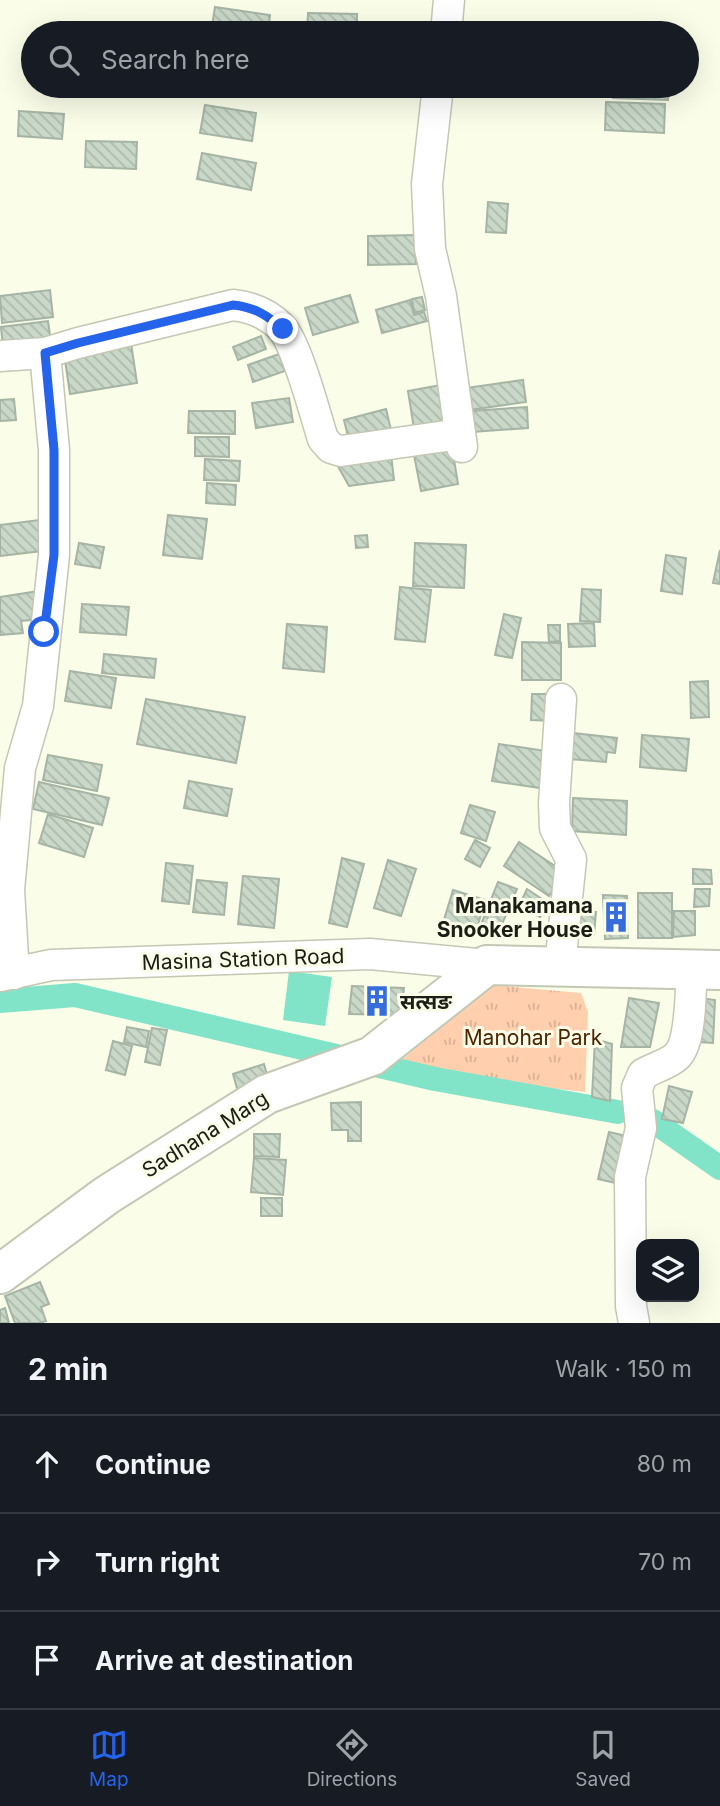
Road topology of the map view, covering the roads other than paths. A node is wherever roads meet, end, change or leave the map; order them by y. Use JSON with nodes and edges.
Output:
{"nodes":[{"id":1,"x":449,"y":0,"type":"edge"},
{"id":2,"x":447,"y":21,"type":"edge"},
{"id":3,"x":437,"y":98,"type":"edge"},
{"id":4,"x":45,"y":353,"type":"junction"},
{"id":5,"x":0,"y":356,"type":"edge"},
{"id":6,"x":561,"y":699,"type":"dead end"},
{"id":7,"x":487,"y":965,"type":"junction"},
{"id":8,"x":559,"y":966,"type":"junction"},
{"id":9,"x":706,"y":969,"type":"edge"},
{"id":10,"x":7,"y":975,"type":"edge"},
{"id":11,"x":0,"y":1274,"type":"edge"},
{"id":12,"x":634,"y":1323,"type":"edge"}],
"edges":[{"from":1,"to":2,"type":"street"},
{"from":3,"to":4,"type":"street"},
{"from":4,"to":5,"type":"street"},
{"from":4,"to":10,"type":"street"},
{"from":6,"to":8,"type":"street"},
{"from":7,"to":8,"type":"main road"},
{"from":7,"to":10,"type":"street","name":"Masina Station Road"},
{"from":7,"to":11,"type":"main road","name":"Sadhana Marg"},
{"from":8,"to":9,"type":"main road"},
{"from":9,"to":12,"type":"street"}]}
